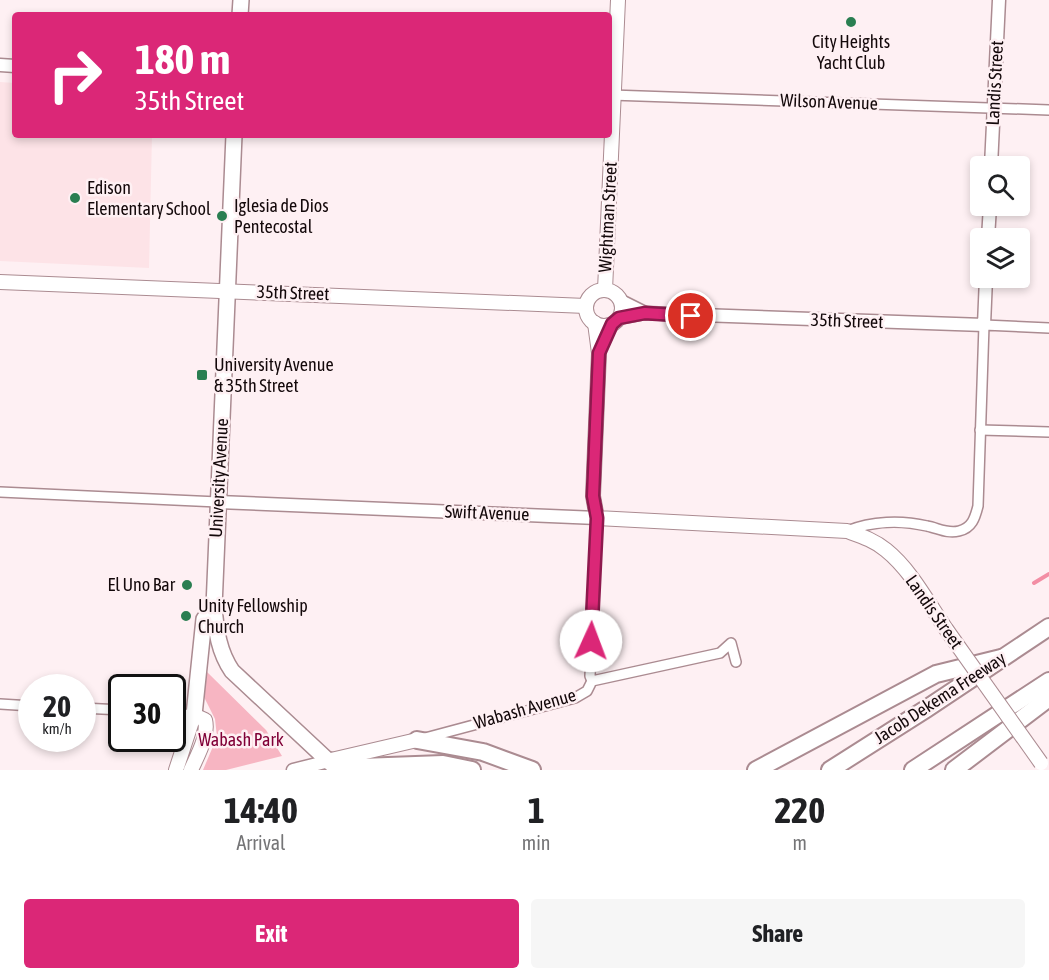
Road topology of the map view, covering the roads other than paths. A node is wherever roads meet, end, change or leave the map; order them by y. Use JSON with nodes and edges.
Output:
{"nodes":[{"id":1,"x":618,"y":0,"type":"edge"},
{"id":2,"x":999,"y":0,"type":"edge"},
{"id":3,"x":612,"y":81,"type":"edge"},
{"id":4,"x":612,"y":95,"type":"edge"},
{"id":5,"x":994,"y":108,"type":"junction"},
{"id":6,"x":1049,"y":110,"type":"edge"},
{"id":7,"x":234,"y":138,"type":"edge"},
{"id":8,"x":610,"y":138,"type":"edge"},
{"id":9,"x":992,"y":156,"type":"edge"},
{"id":10,"x":0,"y":282,"type":"edge"},
{"id":11,"x":986,"y":288,"type":"edge"},
{"id":12,"x":605,"y":290,"type":"junction"},
{"id":13,"x":228,"y":291,"type":"junction"},
{"id":14,"x":621,"y":301,"type":"junction"},
{"id":15,"x":586,"y":306,"type":"junction"},
{"id":16,"x":645,"y":313,"type":"junction"},
{"id":17,"x":616,"y":321,"type":"junction"},
{"id":18,"x":595,"y":323,"type":"junction"},
{"id":19,"x":984,"y":326,"type":"junction"},
{"id":20,"x":1049,"y":328,"type":"edge"},
{"id":21,"x":599,"y":353,"type":"junction"},
{"id":22,"x":980,"y":429,"type":"junction"},
{"id":23,"x":1049,"y":432,"type":"edge"},
{"id":24,"x":0,"y":492,"type":"edge"},
{"id":25,"x":218,"y":502,"type":"junction"},
{"id":26,"x":597,"y":518,"type":"junction"},
{"id":27,"x":847,"y":531,"type":"junction"},
{"id":28,"x":214,"y":607,"type":"junction"},
{"id":29,"x":1049,"y":627,"type":"edge"},
{"id":30,"x":1001,"y":658,"type":"junction"},
{"id":31,"x":736,"y":662,"type":"dead end"},
{"id":32,"x":592,"y":681,"type":"junction"},
{"id":33,"x":1049,"y":681,"type":"edge"},
{"id":34,"x":1049,"y":698,"type":"edge"},
{"id":35,"x":0,"y":704,"type":"edge"},
{"id":36,"x":18,"y":705,"type":"edge"},
{"id":37,"x":186,"y":714,"type":"edge"},
{"id":38,"x":194,"y":715,"type":"junction"},
{"id":39,"x":417,"y":740,"type":"junction"},
{"id":40,"x":334,"y":765,"type":"edge"},
{"id":41,"x":1044,"y":766,"type":"edge"},
{"id":42,"x":417,"y":767,"type":"edge"},
{"id":43,"x":176,"y":770,"type":"edge"},
{"id":44,"x":191,"y":770,"type":"edge"},
{"id":45,"x":293,"y":770,"type":"edge"},
{"id":46,"x":472,"y":770,"type":"edge"},
{"id":47,"x":532,"y":770,"type":"edge"},
{"id":48,"x":756,"y":770,"type":"edge"},
{"id":49,"x":830,"y":770,"type":"edge"},
{"id":50,"x":912,"y":770,"type":"edge"},
{"id":51,"x":954,"y":770,"type":"edge"}],
"edges":[{"from":1,"to":3,"type":"main road","name":"Wightman Street"},
{"from":2,"to":5,"type":"street","name":"Landis Street"},
{"from":4,"to":5,"type":"street","name":"Wilson Avenue"},
{"from":5,"to":6,"type":"street","name":"Wilson Avenue"},
{"from":5,"to":9,"type":"street","name":"Landis Street"},
{"from":7,"to":13,"type":"main road","name":"University Avenue"},
{"from":8,"to":12,"type":"main road","name":"Wightman Street"},
{"from":10,"to":13,"type":"main road","name":"35th Street"},
{"from":11,"to":19,"type":"street"},
{"from":12,"to":14,"type":"main road","name":"Wightman Street"},
{"from":12,"to":15,"type":"main road","name":"Wightman Street"},
{"from":13,"to":15,"type":"main road","name":"35th Street"},
{"from":13,"to":25,"type":"main road","name":"University Avenue"},
{"from":14,"to":16,"type":"street","name":"35th Street"},
{"from":14,"to":17,"type":"main road"},
{"from":15,"to":18,"type":"main road"},
{"from":16,"to":17,"type":"street","name":"35th Street"},
{"from":16,"to":19,"type":"street","name":"35th Street"},
{"from":17,"to":18,"type":"main road"},
{"from":17,"to":21,"type":"main road"},
{"from":18,"to":21,"type":"main road"},
{"from":19,"to":20,"type":"street","name":"35th Street"},
{"from":19,"to":22,"type":"street"},
{"from":21,"to":26,"type":"main road"},
{"from":22,"to":23,"type":"street"},
{"from":22,"to":27,"type":"street","name":"Swift Avenue"},
{"from":24,"to":25,"type":"street","name":"Swift Avenue"},
{"from":25,"to":26,"type":"street","name":"Swift Avenue"},
{"from":25,"to":28,"type":"main road","name":"University Avenue"},
{"from":26,"to":27,"type":"main road","name":"Swift Avenue"},
{"from":26,"to":32,"type":"street"},
{"from":27,"to":41,"type":"main road","name":"Landis Street","bridge":true},
{"from":28,"to":38,"type":"main road"},
{"from":28,"to":40,"type":"main road","name":"University Avenue"},
{"from":29,"to":30,"type":"highway","name":"Jacob Dekema Freeway"},
{"from":30,"to":48,"type":"highway"},
{"from":30,"to":49,"type":"highway","name":"Jacob Dekema Freeway"},
{"from":31,"to":32,"type":"street","name":"Wabash Avenue"},
{"from":32,"to":39,"type":"street","name":"Wabash Avenue"},
{"from":33,"to":50,"type":"highway"},
{"from":34,"to":51,"type":"highway"},
{"from":35,"to":36,"type":"street"},
{"from":37,"to":38,"type":"street"},
{"from":38,"to":43,"type":"main road"},
{"from":38,"to":44,"type":"main road"},
{"from":39,"to":40,"type":"main road","name":"Wabash Avenue"},
{"from":39,"to":47,"type":"highway"},
{"from":40,"to":42,"type":"highway"},
{"from":40,"to":45,"type":"street","name":"Wabash Avenue"},
{"from":42,"to":46,"type":"highway"}]}
